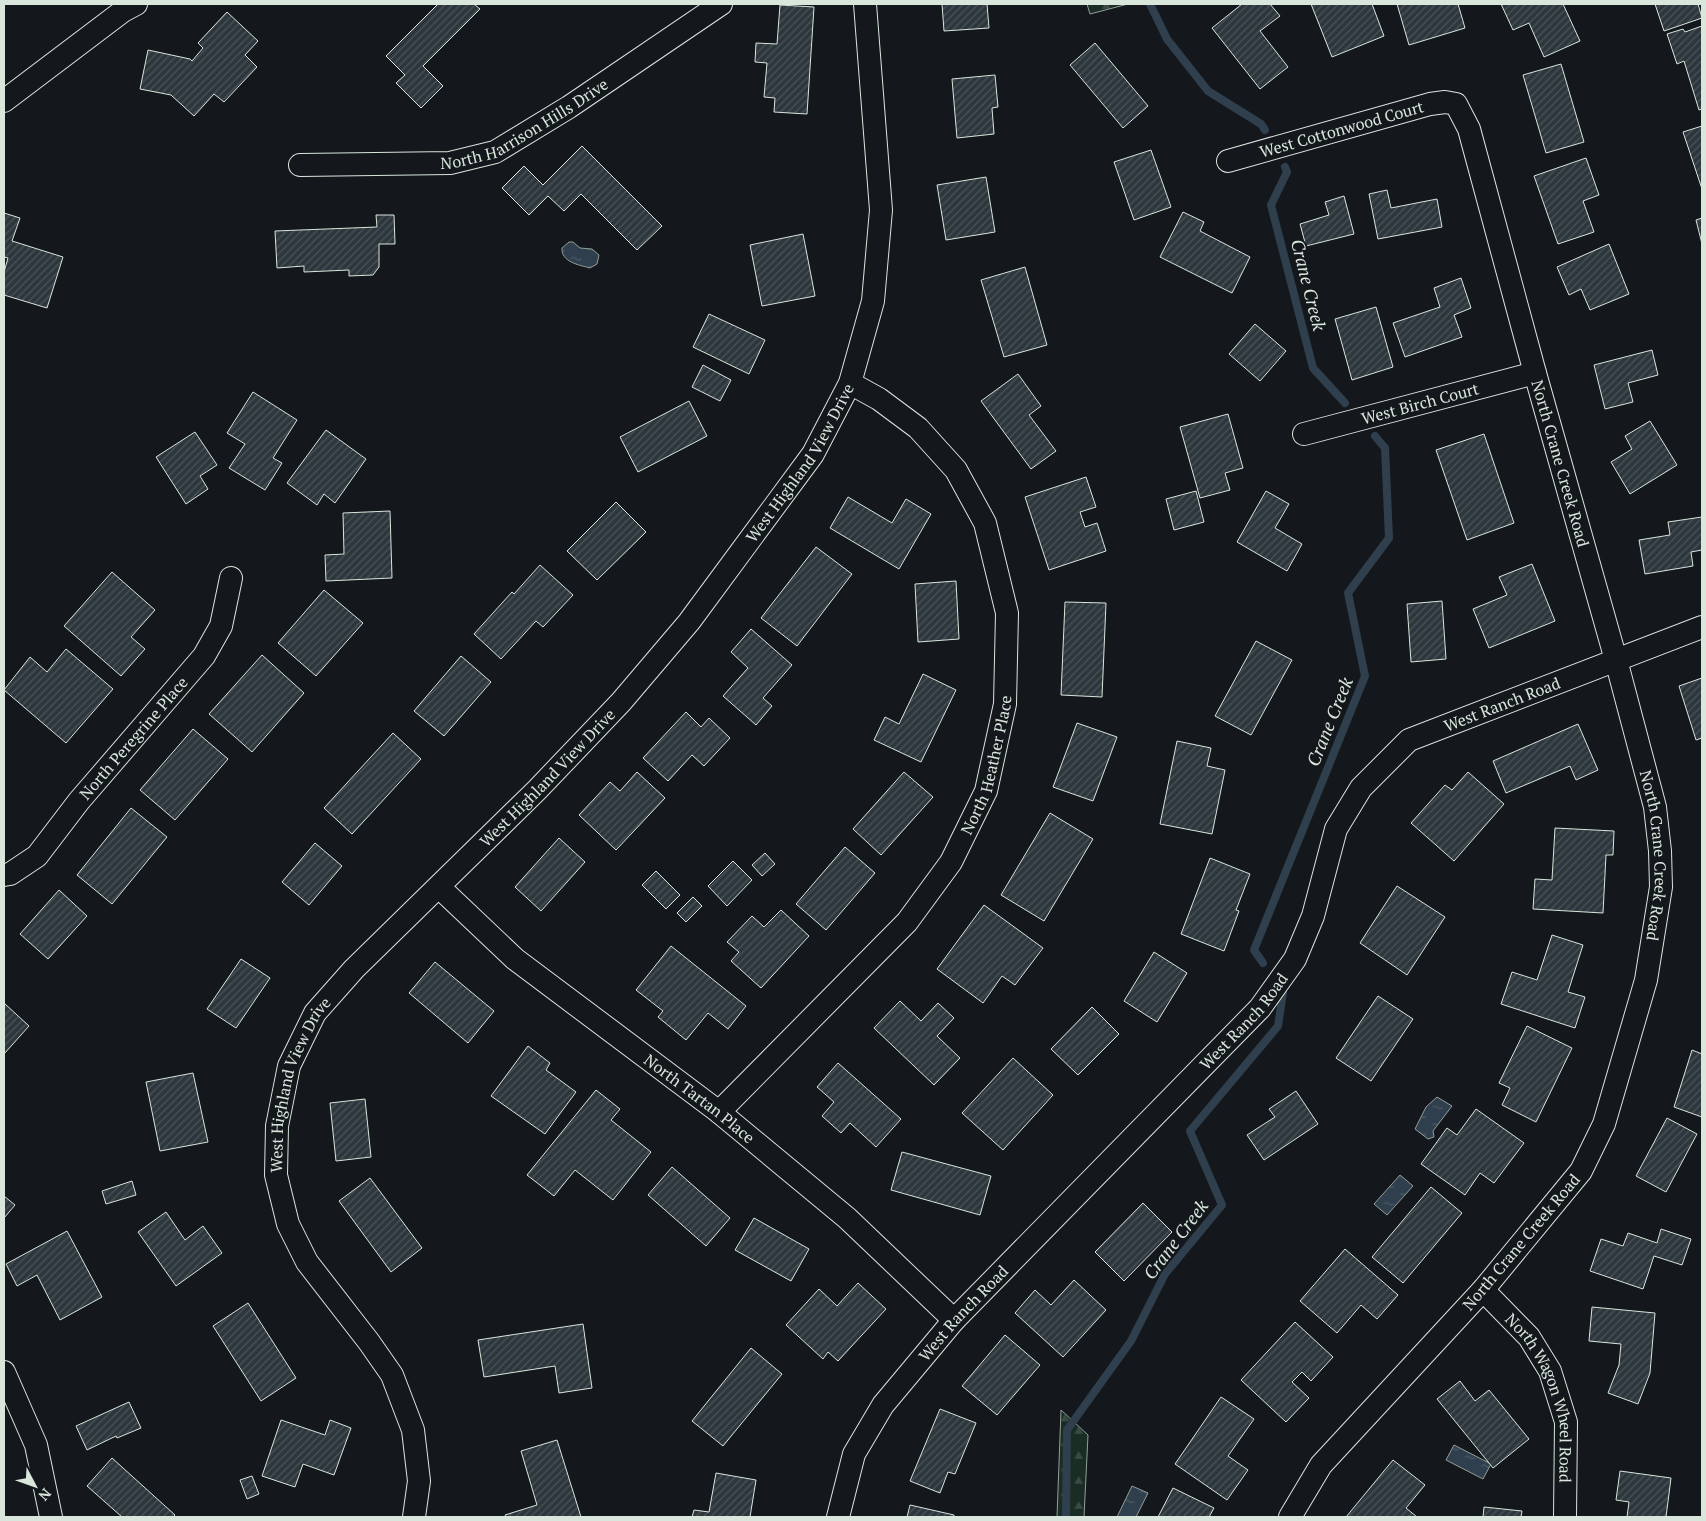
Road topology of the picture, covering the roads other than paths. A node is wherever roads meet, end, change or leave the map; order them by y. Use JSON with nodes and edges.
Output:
{"nodes":[{"id":1,"x":136,"y":4,"type":"edge"},
{"id":2,"x":721,"y":4,"type":"edge"},
{"id":3,"x":865,"y":4,"type":"edge"},
{"id":4,"x":4,"y":101,"type":"edge"},
{"id":5,"x":1456,"y":104,"type":"joint"},
{"id":6,"x":1228,"y":161,"type":"dead end"},
{"id":7,"x":300,"y":165,"type":"dead end"},
{"id":8,"x":1535,"y":373,"type":"junction"},
{"id":9,"x":850,"y":383,"type":"junction"},
{"id":10,"x":1304,"y":434,"type":"dead end"},
{"id":11,"x":230,"y":578,"type":"dead end"},
{"id":12,"x":1702,"y":627,"type":"edge"},
{"id":13,"x":1616,"y":660,"type":"junction"},
{"id":14,"x":4,"y":875,"type":"edge"},
{"id":15,"x":439,"y":887,"type":"junction"},
{"id":16,"x":719,"y":1112,"type":"junction"},
{"id":17,"x":1483,"y":1290,"type":"junction"},
{"id":18,"x":954,"y":1320,"type":"junction"},
{"id":19,"x":4,"y":1372,"type":"edge"},
{"id":20,"x":51,"y":1517,"type":"edge"},
{"id":21,"x":414,"y":1517,"type":"edge"},
{"id":22,"x":838,"y":1517,"type":"edge"},
{"id":23,"x":1290,"y":1517,"type":"edge"},
{"id":24,"x":1565,"y":1517,"type":"edge"}],
"edges":[{"from":1,"to":4,"type":"street"},
{"from":2,"to":7,"type":"street","name":"North Harrison Hills Drive"},
{"from":3,"to":9,"type":"street","name":"West Highland View Drive"},
{"from":5,"to":6,"type":"street","name":"West Cottonwood Court"},
{"from":5,"to":8,"type":"street","name":"North Crane Creek Road"},
{"from":8,"to":10,"type":"street","name":"West Birch Court"},
{"from":8,"to":13,"type":"street","name":"North Crane Creek Road"},
{"from":9,"to":15,"type":"street","name":"West Highland View Drive"},
{"from":9,"to":16,"type":"street","name":"North Heather Place"},
{"from":11,"to":14,"type":"street","name":"North Peregrine Place"},
{"from":12,"to":13,"type":"street","name":"West Ranch Road"},
{"from":13,"to":17,"type":"street","name":"North Crane Creek Road"},
{"from":13,"to":18,"type":"street","name":"West Ranch Road"},
{"from":15,"to":16,"type":"street","name":"North Tartan Place"},
{"from":15,"to":21,"type":"street","name":"West Highland View Drive"},
{"from":16,"to":18,"type":"street","name":"North Tartan Place"},
{"from":17,"to":23,"type":"street","name":"North Crane Creek Road"},
{"from":17,"to":24,"type":"street","name":"North Wagon Wheel Road"},
{"from":18,"to":22,"type":"street","name":"West Ranch Road"},
{"from":19,"to":20,"type":"street"}]}
